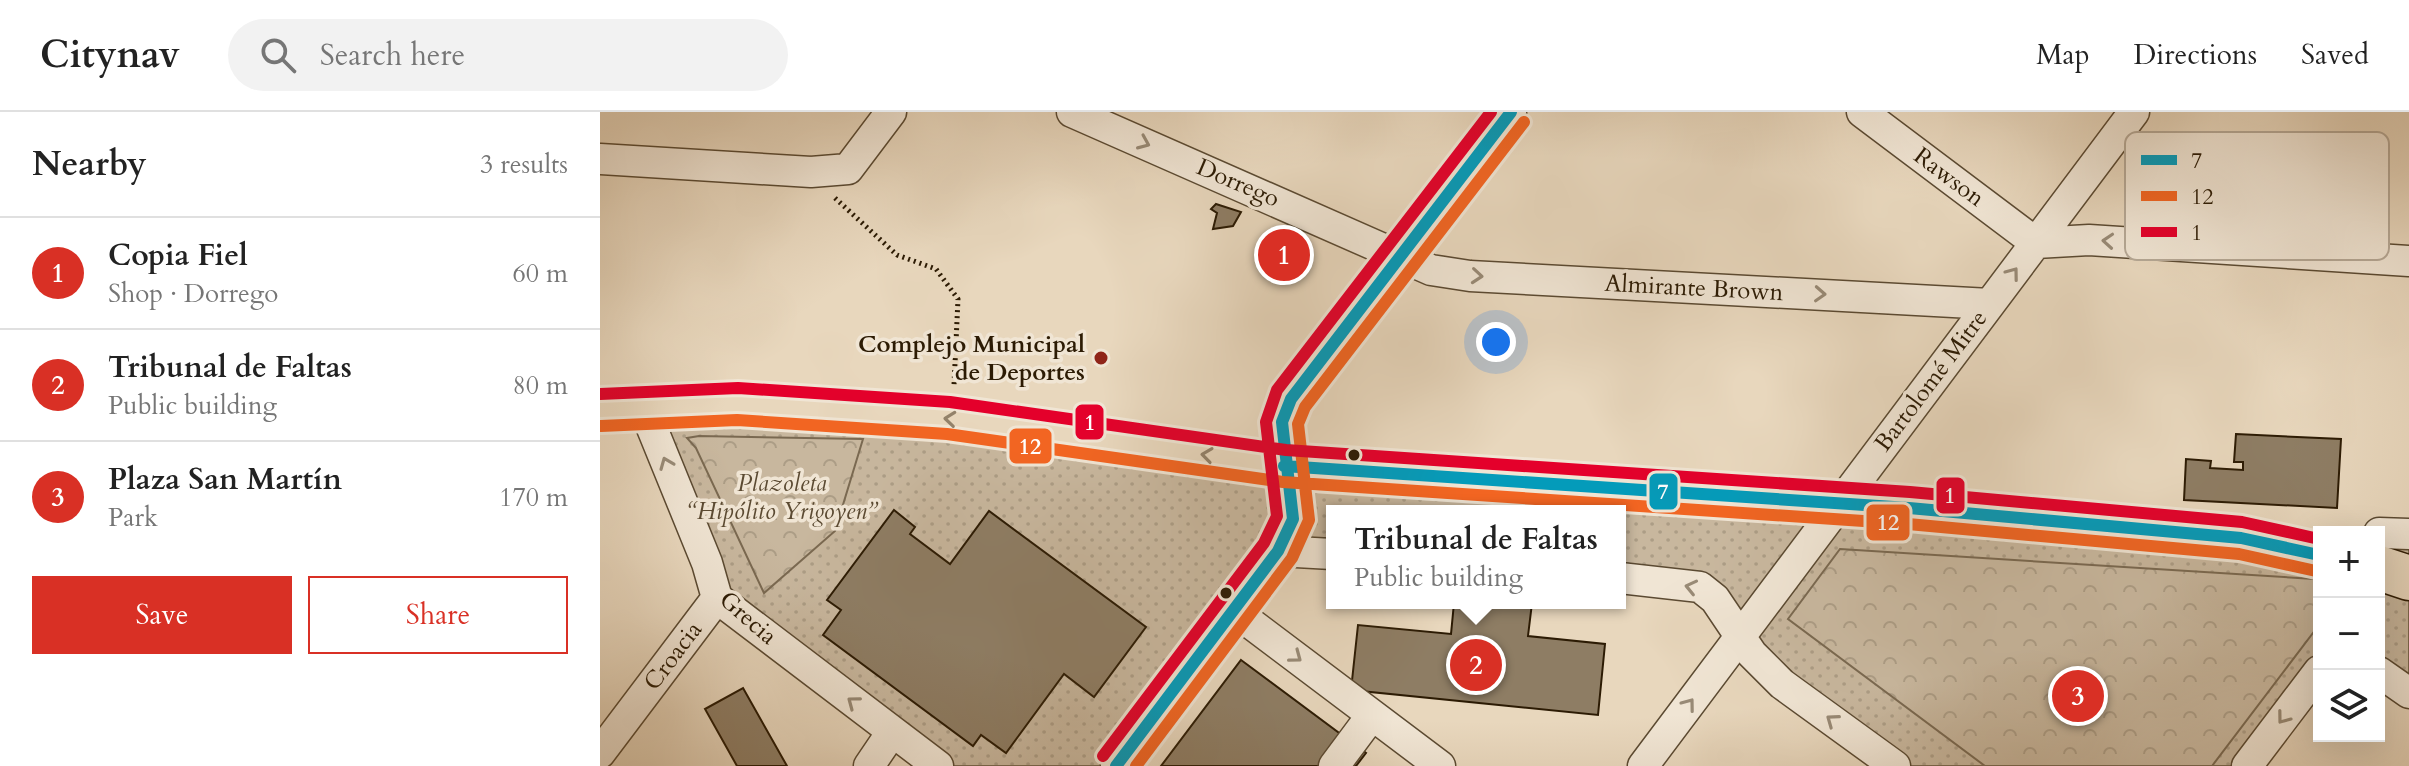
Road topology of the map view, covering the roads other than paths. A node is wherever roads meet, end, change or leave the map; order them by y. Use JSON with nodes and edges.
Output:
{"nodes":[{"id":1,"x":891,"y":112,"type":"edge"},
{"id":2,"x":1072,"y":112,"type":"edge"},
{"id":3,"x":1511,"y":112,"type":"edge"},
{"id":4,"x":1862,"y":112,"type":"edge"},
{"id":5,"x":2134,"y":112,"type":"edge"},
{"id":6,"x":1895,"y":122,"type":"edge"},
{"id":7,"x":600,"y":159,"type":"edge"},
{"id":8,"x":2125,"y":242,"type":"edge"},
{"id":9,"x":2036,"y":243,"type":"junction"},
{"id":10,"x":1402,"y":257,"type":"junction"},
{"id":11,"x":2389,"y":260,"type":"edge"},
{"id":12,"x":2409,"y":261,"type":"edge"},
{"id":13,"x":1990,"y":304,"type":"junction"},
{"id":14,"x":643,"y":406,"type":"junction"},
{"id":15,"x":600,"y":410,"type":"edge"},
{"id":16,"x":1284,"y":466,"type":"junction"},
{"id":17,"x":1839,"y":504,"type":"junction"},
{"id":18,"x":2313,"y":535,"type":"edge"},
{"id":19,"x":2241,"y":538,"type":"junction"},
{"id":20,"x":1278,"y":551,"type":"junction"},
{"id":21,"x":1326,"y":554,"type":"edge"},
{"id":22,"x":2313,"y":554,"type":"edge"},
{"id":23,"x":1626,"y":579,"type":"edge"},
{"id":24,"x":717,"y":598,"type":"junction"},
{"id":25,"x":1233,"y":610,"type":"junction"},
{"id":26,"x":1741,"y":635,"type":"junction"},
{"id":27,"x":2385,"y":676,"type":"edge"},
{"id":28,"x":2313,"y":679,"type":"edge"},
{"id":29,"x":2409,"y":693,"type":"edge"},
{"id":30,"x":1372,"y":715,"type":"junction"},
{"id":31,"x":892,"y":732,"type":"junction"},
{"id":32,"x":600,"y":753,"type":"edge"},
{"id":33,"x":869,"y":766,"type":"edge"},
{"id":34,"x":938,"y":766,"type":"edge"},
{"id":35,"x":1116,"y":766,"type":"edge"},
{"id":36,"x":1334,"y":766,"type":"edge"},
{"id":37,"x":1440,"y":766,"type":"edge"},
{"id":38,"x":1643,"y":766,"type":"edge"},
{"id":39,"x":1895,"y":766,"type":"edge"},
{"id":40,"x":2247,"y":766,"type":"edge"}],
"edges":[{"from":1,"to":7,"type":"street"},
{"from":2,"to":10,"type":"street","name":"Dorrego","one_way":true},
{"from":3,"to":10,"type":"street"},
{"from":4,"to":6,"type":"street","name":"Rawson"},
{"from":5,"to":9,"type":"street","name":"Bartolomé Mitre"},
{"from":6,"to":9,"type":"street","name":"Rawson"},
{"from":8,"to":9,"type":"street","one_way":true},
{"from":13,"to":9,"type":"street","name":"Bartolomé Mitre","one_way":true},
{"from":10,"to":13,"type":"street","name":"Almirante Brown","one_way":true},
{"from":10,"to":16,"type":"street"},
{"from":12,"to":11,"type":"street","one_way":true},
{"from":13,"to":17,"type":"street","name":"Bartolomé Mitre"},
{"from":14,"to":15,"type":"highway"},
{"from":16,"to":14,"type":"highway","one_way":true},
{"from":24,"to":14,"type":"street","name":"Grecia","one_way":true},
{"from":16,"to":17,"type":"highway"},
{"from":16,"to":20,"type":"street"},
{"from":17,"to":19,"type":"highway"},
{"from":17,"to":26,"type":"street","name":"Bartolomé Mitre"},
{"from":18,"to":19,"type":"street"},
{"from":19,"to":22,"type":"highway"},
{"from":20,"to":21,"type":"street"},
{"from":20,"to":25,"type":"street"},
{"from":26,"to":23,"type":"street","one_way":true},
{"from":31,"to":24,"type":"street","name":"Grecia","one_way":true},
{"from":24,"to":32,"type":"street","name":"Croacia"},
{"from":25,"to":30,"type":"street","one_way":true},
{"from":25,"to":35,"type":"street"},
{"from":38,"to":26,"type":"street","name":"Bartolomé Mitre","one_way":true},
{"from":39,"to":26,"type":"street","one_way":true},
{"from":27,"to":29,"type":"street"},
{"from":28,"to":40,"type":"street","one_way":true},
{"from":30,"to":36,"type":"street"},
{"from":30,"to":37,"type":"street"},
{"from":31,"to":33,"type":"street"},
{"from":31,"to":34,"type":"street","name":"Grecia"}]}
